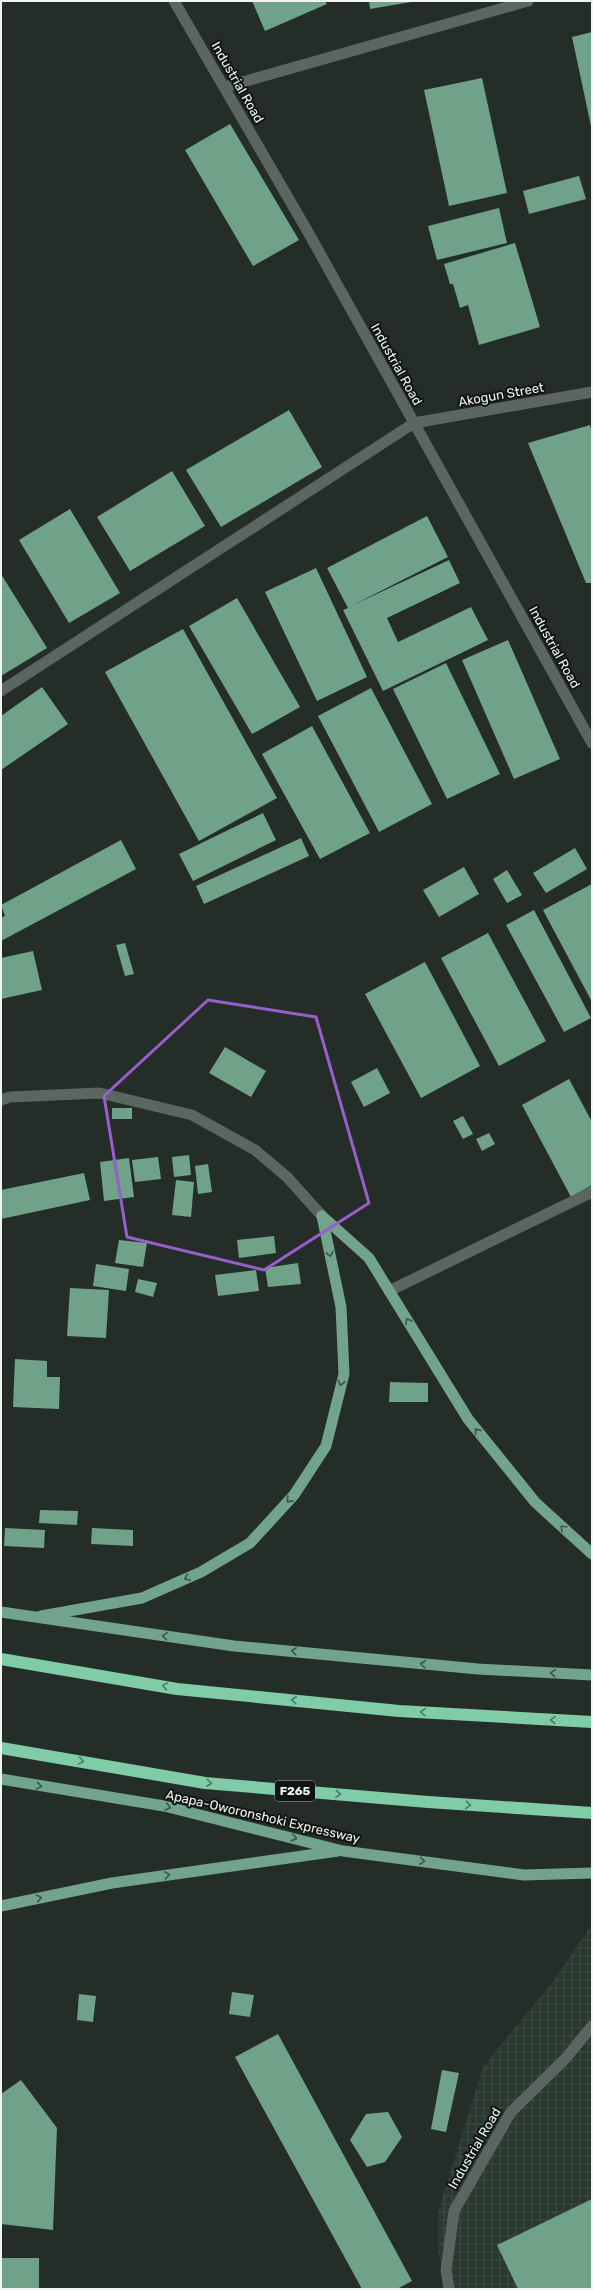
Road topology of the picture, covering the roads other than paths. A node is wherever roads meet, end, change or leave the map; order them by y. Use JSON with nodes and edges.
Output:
{"nodes":[{"id":1,"x":174,"y":1,"type":"edge"},
{"id":2,"x":528,"y":1,"type":"edge"},
{"id":3,"x":225,"y":87,"type":"junction"},
{"id":4,"x":592,"y":392,"type":"edge"},
{"id":5,"x":414,"y":423,"type":"junction"},
{"id":6,"x":1,"y":691,"type":"edge"},
{"id":7,"x":592,"y":743,"type":"edge"},
{"id":8,"x":1,"y":1100,"type":"edge"},
{"id":9,"x":592,"y":1192,"type":"edge"},
{"id":10,"x":322,"y":1216,"type":"junction"},
{"id":11,"x":389,"y":1291,"type":"junction"},
{"id":12,"x":592,"y":1554,"type":"edge"},
{"id":13,"x":1,"y":1612,"type":"edge"},
{"id":14,"x":30,"y":1617,"type":"junction"},
{"id":15,"x":1,"y":1659,"type":"edge"},
{"id":16,"x":592,"y":1676,"type":"edge"},
{"id":17,"x":592,"y":1722,"type":"edge"},
{"id":18,"x":1,"y":1748,"type":"edge"},
{"id":19,"x":1,"y":1779,"type":"edge"},
{"id":20,"x":592,"y":1813,"type":"edge"},
{"id":21,"x":343,"y":1851,"type":"junction"},
{"id":22,"x":592,"y":1873,"type":"edge"},
{"id":23,"x":1,"y":1906,"type":"edge"},
{"id":24,"x":592,"y":2026,"type":"edge"},
{"id":25,"x":449,"y":2289,"type":"edge"}],
"edges":[{"from":1,"to":3,"type":"street","name":"Industrial Road"},
{"from":2,"to":3,"type":"street"},
{"from":3,"to":5,"type":"street","name":"Industrial Road"},
{"from":4,"to":5,"type":"street","name":"Akogun Street"},
{"from":5,"to":6,"type":"street"},
{"from":5,"to":7,"type":"street","name":"Industrial Road"},
{"from":8,"to":10,"type":"street"},
{"from":9,"to":11,"type":"street"},
{"from":10,"to":11,"type":"main road"},
{"from":10,"to":14,"type":"main road","one_way":true},
{"from":12,"to":11,"type":"main road","one_way":true},
{"from":13,"to":14,"type":"main road"},
{"from":16,"to":14,"type":"main road","one_way":true},
{"from":17,"to":15,"type":"highway","one_way":true},
{"from":18,"to":20,"type":"highway","name":"Apapa-Oworonshoki Expressway","number":"F265","one_way":true},
{"from":19,"to":21,"type":"main road","name":"Apapa-Oworonshoki Expressway","one_way":true},
{"from":21,"to":22,"type":"main road","name":"Apapa-Oworonshoki Expressway","one_way":true},
{"from":23,"to":21,"type":"main road","one_way":true},
{"from":24,"to":25,"type":"street","name":"Industrial Road"}]}
